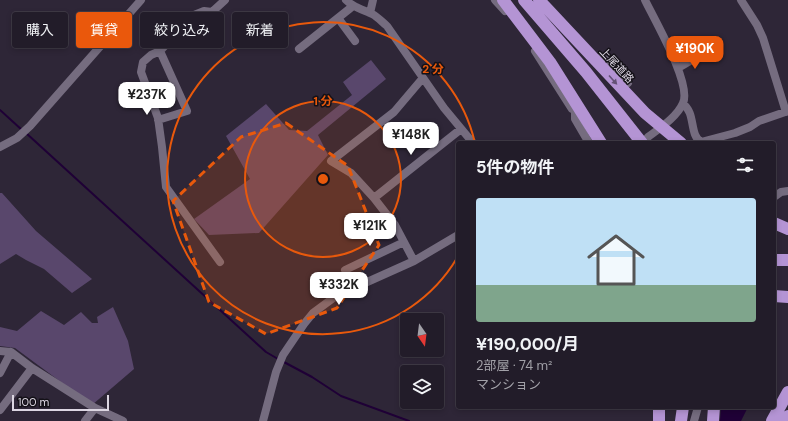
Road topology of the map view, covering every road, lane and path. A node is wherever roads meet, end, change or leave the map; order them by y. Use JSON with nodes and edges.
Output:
{"nodes":[{"id":1,"x":141,"y":0,"type":"edge"},
{"id":2,"x":225,"y":0,"type":"edge"},
{"id":3,"x":346,"y":0,"type":"edge"},
{"id":4,"x":373,"y":0,"type":"edge"},
{"id":5,"x":495,"y":0,"type":"edge"},
{"id":6,"x":503,"y":0,"type":"edge"},
{"id":7,"x":516,"y":0,"type":"edge"},
{"id":8,"x":524,"y":0,"type":"edge"},
{"id":9,"x":539,"y":0,"type":"edge"},
{"id":10,"x":547,"y":0,"type":"edge"},
{"id":11,"x":644,"y":0,"type":"edge"},
{"id":12,"x":741,"y":0,"type":"edge"},
{"id":13,"x":353,"y":6,"type":"junction"},
{"id":14,"x":370,"y":13,"type":"junction"},
{"id":15,"x":338,"y":18,"type":"junction"},
{"id":16,"x":355,"y":41,"type":"dead end"},
{"id":17,"x":299,"y":49,"type":"dead end"},
{"id":18,"x":160,"y":51,"type":"junction"},
{"id":19,"x":702,"y":54,"type":"dead end"},
{"id":20,"x":601,"y":63,"type":"junction"},
{"id":21,"x":678,"y":68,"type":"junction"},
{"id":22,"x":626,"y":78,"type":"dead end"},
{"id":23,"x":422,"y":79,"type":"junction"},
{"id":24,"x":684,"y":101,"type":"junction"},
{"id":25,"x":787,"y":111,"type":"edge"},
{"id":26,"x":580,"y":114,"type":"junction"},
{"id":27,"x":158,"y":120,"type":"junction"},
{"id":28,"x":662,"y":126,"type":"junction"},
{"id":29,"x":461,"y":129,"type":"junction"},
{"id":30,"x":645,"y":140,"type":"edge"},
{"id":31,"x":471,"y":141,"type":"edge"},
{"id":32,"x":588,"y":141,"type":"edge"},
{"id":33,"x":600,"y":141,"type":"edge"},
{"id":34,"x":632,"y":141,"type":"edge"},
{"id":35,"x":679,"y":141,"type":"edge"},
{"id":36,"x":699,"y":141,"type":"edge"},
{"id":37,"x":704,"y":141,"type":"edge"},
{"id":38,"x":0,"y":147,"type":"edge"},
{"id":39,"x":788,"y":191,"type":"edge"},
{"id":40,"x":776,"y":196,"type":"edge"},
{"id":41,"x":374,"y":198,"type":"junction"},
{"id":42,"x":776,"y":224,"type":"edge"},
{"id":43,"x":788,"y":229,"type":"edge"},
{"id":44,"x":456,"y":236,"type":"edge"},
{"id":45,"x":404,"y":242,"type":"junction"},
{"id":46,"x":776,"y":260,"type":"edge"},
{"id":47,"x":788,"y":260,"type":"edge"},
{"id":48,"x":220,"y":262,"type":"dead end"},
{"id":49,"x":414,"y":262,"type":"junction"},
{"id":50,"x":345,"y":270,"type":"dead end"},
{"id":51,"x":776,"y":296,"type":"edge"},
{"id":52,"x":788,"y":297,"type":"edge"},
{"id":53,"x":0,"y":350,"type":"edge"},
{"id":54,"x":11,"y":352,"type":"junction"},
{"id":55,"x":32,"y":368,"type":"junction"},
{"id":56,"x":0,"y":373,"type":"edge"},
{"id":57,"x":788,"y":392,"type":"edge"},
{"id":58,"x":95,"y":408,"type":"junction"},
{"id":59,"x":697,"y":409,"type":"edge"},
{"id":60,"x":714,"y":409,"type":"edge"},
{"id":61,"x":0,"y":410,"type":"edge"},
{"id":62,"x":788,"y":416,"type":"edge"},
{"id":63,"x":85,"y":421,"type":"edge"},
{"id":64,"x":123,"y":421,"type":"edge"},
{"id":65,"x":263,"y":421,"type":"edge"},
{"id":66,"x":694,"y":421,"type":"edge"},
{"id":67,"x":713,"y":421,"type":"edge"},
{"id":68,"x":772,"y":421,"type":"edge"},
{"id":69,"x":785,"y":421,"type":"edge"}],
"edges":[{"from":1,"to":38,"type":"street"},
{"from":2,"to":18,"type":"street"},
{"from":3,"to":13,"type":"street"},
{"from":4,"to":14,"type":"street"},
{"from":5,"to":26,"type":"street"},
{"from":6,"to":26,"type":"highway"},
{"from":7,"to":34,"type":"highway"},
{"from":8,"to":30,"type":"highway"},
{"from":9,"to":20,"type":"highway","name":"上尾道路"},
{"from":10,"to":20,"type":"street"},
{"from":11,"to":21,"type":"street"},
{"from":12,"to":25,"type":"street"},
{"from":13,"to":14,"type":"street"},
{"from":13,"to":15,"type":"street"},
{"from":14,"to":23,"type":"street"},
{"from":15,"to":16,"type":"street"},
{"from":15,"to":17,"type":"street"},
{"from":18,"to":27,"type":"street"},
{"from":18,"to":27,"type":"street"},
{"from":19,"to":21,"type":"street"},
{"from":20,"to":22,"type":"street"},
{"from":20,"to":28,"type":"highway","name":"上尾道路","one_way":true},
{"from":21,"to":24,"type":"street"},
{"from":23,"to":29,"type":"street"},
{"from":23,"to":41,"type":"street"},
{"from":24,"to":28,"type":"street"},
{"from":24,"to":36,"type":"street"},
{"from":25,"to":37,"type":"street"},
{"from":26,"to":32,"type":"street"},
{"from":26,"to":33,"type":"highway"},
{"from":27,"to":48,"type":"street"},
{"from":28,"to":30,"type":"street"},
{"from":28,"to":35,"type":"highway","name":"上尾道路"},
{"from":29,"to":31,"type":"street"},
{"from":29,"to":41,"type":"street"},
{"from":39,"to":40,"type":"street"},
{"from":41,"to":45,"type":"street"},
{"from":42,"to":43,"type":"highway"},
{"from":44,"to":49,"type":"street"},
{"from":45,"to":49,"type":"street"},
{"from":45,"to":50,"type":"street"},
{"from":46,"to":47,"type":"highway"},
{"from":49,"to":65,"type":"street"},
{"from":51,"to":52,"type":"highway"},
{"from":53,"to":54,"type":"street"},
{"from":54,"to":55,"type":"street"},
{"from":54,"to":56,"type":"street"},
{"from":55,"to":58,"type":"street"},
{"from":55,"to":61,"type":"street"},
{"from":57,"to":68,"type":"highway"},
{"from":58,"to":63,"type":"street"},
{"from":58,"to":64,"type":"street"},
{"from":59,"to":66,"type":"street"},
{"from":60,"to":67,"type":"highway"},
{"from":62,"to":69,"type":"highway"}]}
